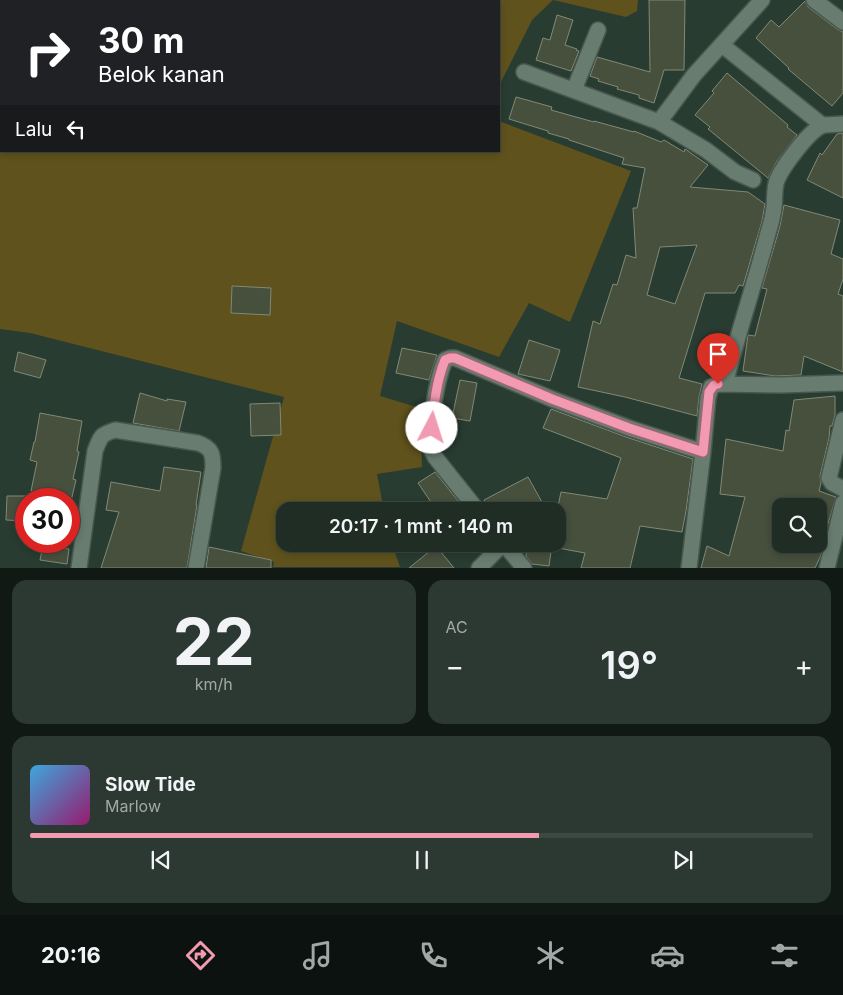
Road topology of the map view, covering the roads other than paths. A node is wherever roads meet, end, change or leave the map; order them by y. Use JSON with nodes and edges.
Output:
{"nodes":[{"id":1,"x":762,"y":0,"type":"edge"},
{"id":2,"x":814,"y":0,"type":"edge"},
{"id":3,"x":843,"y":22,"type":"edge"},
{"id":4,"x":598,"y":30,"type":"dead end"},
{"id":5,"x":722,"y":45,"type":"junction"},
{"id":6,"x":524,"y":72,"type":"dead end"},
{"id":7,"x":574,"y":90,"type":"junction"},
{"id":8,"x":659,"y":122,"type":"junction"},
{"id":9,"x":821,"y":124,"type":"dead end"},
{"id":10,"x":843,"y":124,"type":"edge"},
{"id":11,"x":753,"y":180,"type":"dead end"},
{"id":12,"x":843,"y":383,"type":"edge"},
{"id":13,"x":725,"y":384,"type":"junction"},
{"id":14,"x":843,"y":420,"type":"edge"},
{"id":15,"x":703,"y":452,"type":"junction"},
{"id":16,"x":843,"y":489,"type":"edge"},
{"id":17,"x":471,"y":502,"type":"edge"},
{"id":18,"x":843,"y":503,"type":"edge"},
{"id":19,"x":496,"y":552,"type":"edge"},
{"id":20,"x":511,"y":552,"type":"edge"},
{"id":21,"x":79,"y":568,"type":"edge"},
{"id":22,"x":196,"y":568,"type":"edge"},
{"id":23,"x":479,"y":568,"type":"edge"},
{"id":24,"x":524,"y":568,"type":"edge"},
{"id":25,"x":689,"y":568,"type":"edge"},
{"id":26,"x":827,"y":568,"type":"edge"}],
"edges":[{"from":1,"to":5,"type":"street"},
{"from":2,"to":3,"type":"street"},
{"from":4,"to":7,"type":"street"},
{"from":5,"to":8,"type":"street"},
{"from":5,"to":9,"type":"street"},
{"from":6,"to":7,"type":"street"},
{"from":7,"to":8,"type":"street"},
{"from":8,"to":11,"type":"street"},
{"from":10,"to":13,"type":"street"},
{"from":12,"to":13,"type":"street"},
{"from":13,"to":15,"type":"street"},
{"from":14,"to":16,"type":"street"},
{"from":15,"to":17,"type":"street"},
{"from":15,"to":25,"type":"street"},
{"from":18,"to":26,"type":"street"},
{"from":19,"to":23,"type":"street"},
{"from":20,"to":24,"type":"street"},
{"from":21,"to":22,"type":"street"}]}
